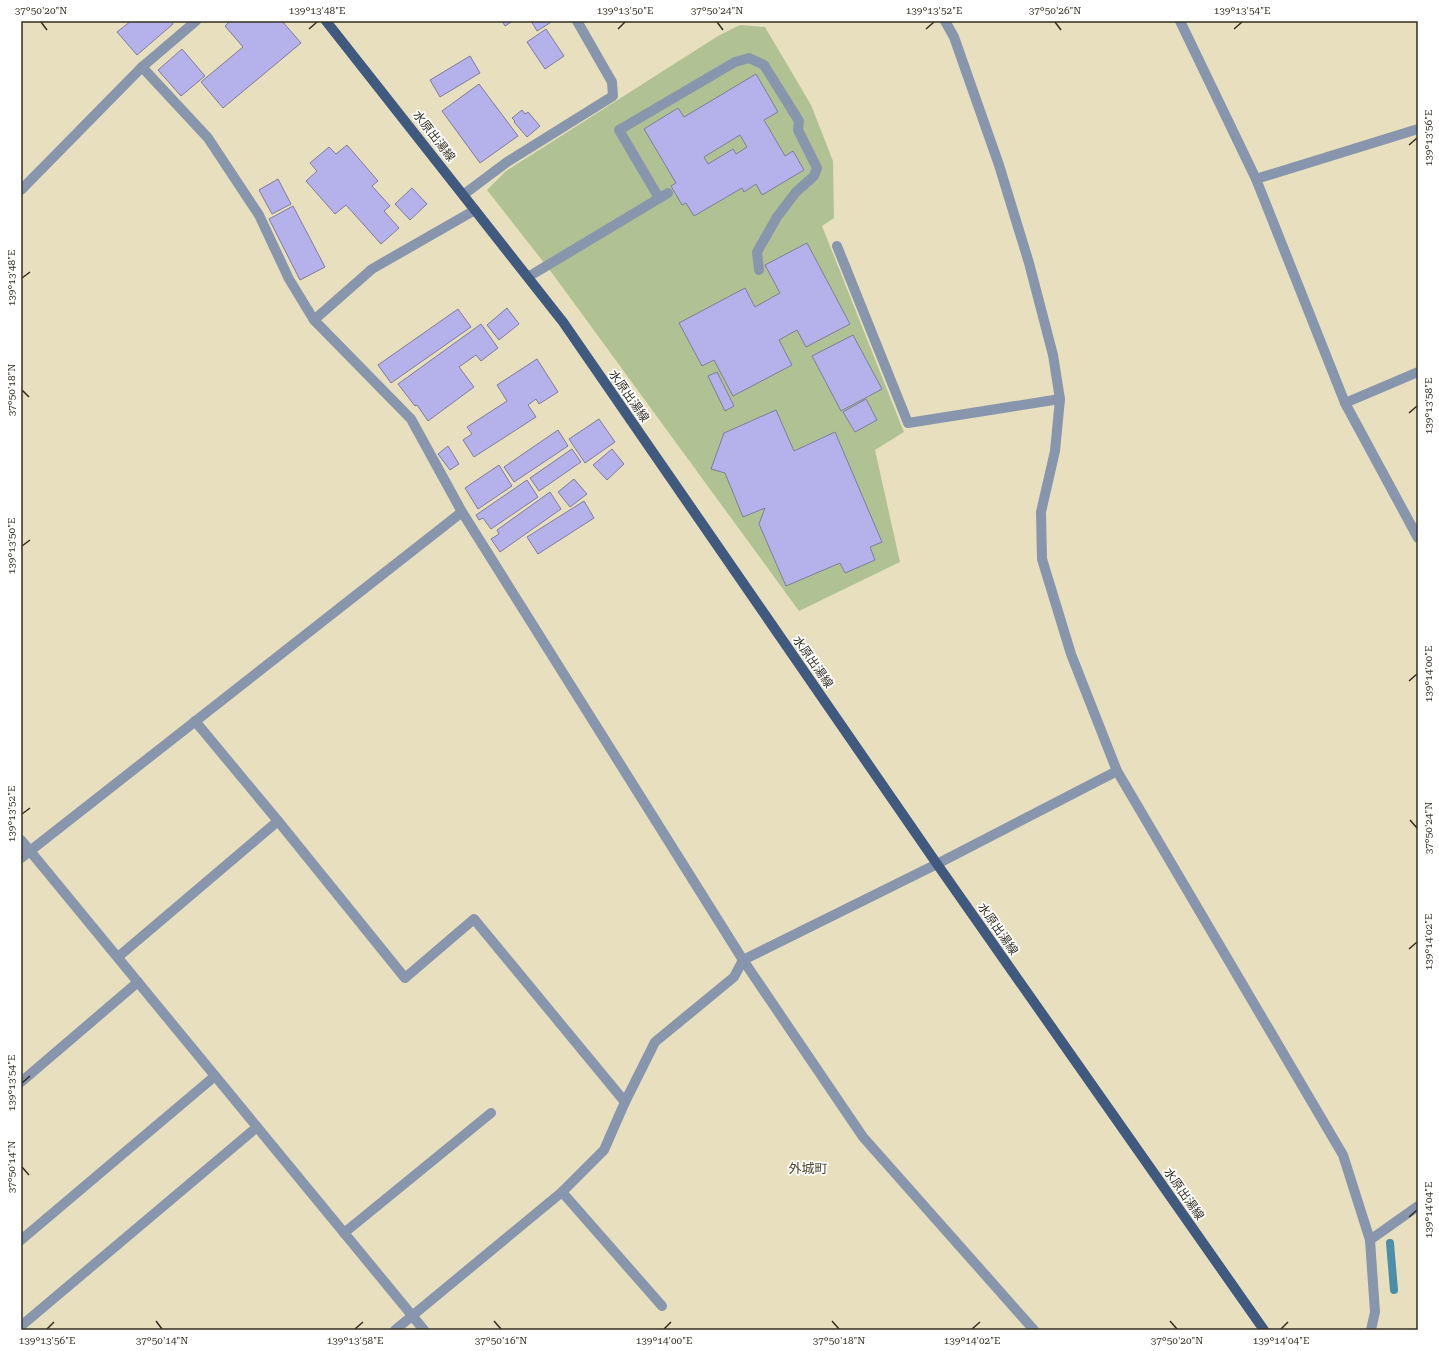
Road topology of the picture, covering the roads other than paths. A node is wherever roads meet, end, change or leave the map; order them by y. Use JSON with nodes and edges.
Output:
{"nodes":[{"id":1,"x":196,"y":21,"type":"edge"},
{"id":2,"x":326,"y":21,"type":"edge"},
{"id":3,"x":577,"y":21,"type":"edge"},
{"id":4,"x":945,"y":21,"type":"edge"},
{"id":5,"x":1180,"y":21,"type":"edge"},
{"id":6,"x":142,"y":68,"type":"junction"},
{"id":7,"x":1418,"y":129,"type":"edge"},
{"id":8,"x":1256,"y":179,"type":"junction"},
{"id":9,"x":21,"y":190,"type":"edge"},
{"id":10,"x":668,"y":193,"type":"dead end"},
{"id":11,"x":463,"y":195,"type":"junction"},
{"id":12,"x":659,"y":198,"type":"junction"},
{"id":13,"x":475,"y":210,"type":"junction"},
{"id":14,"x":837,"y":246,"type":"dead end"},
{"id":15,"x":759,"y":270,"type":"dead end"},
{"id":16,"x":528,"y":277,"type":"junction"},
{"id":17,"x":314,"y":320,"type":"junction"},
{"id":18,"x":1418,"y":372,"type":"edge"},
{"id":19,"x":1060,"y":400,"type":"junction"},
{"id":20,"x":1345,"y":403,"type":"junction"},
{"id":21,"x":462,"y":512,"type":"junction"},
{"id":22,"x":1418,"y":538,"type":"edge"},
{"id":23,"x":196,"y":721,"type":"junction"},
{"id":24,"x":1117,"y":771,"type":"junction"},
{"id":25,"x":278,"y":821,"type":"junction"},
{"id":26,"x":21,"y":840,"type":"edge"},
{"id":27,"x":30,"y":850,"type":"junction"},
{"id":28,"x":21,"y":858,"type":"edge"},
{"id":29,"x":937,"y":864,"type":"junction"},
{"id":30,"x":118,"y":957,"type":"junction"},
{"id":31,"x":743,"y":960,"type":"junction"},
{"id":32,"x":138,"y":982,"type":"junction"},
{"id":33,"x":215,"y":1076,"type":"junction"},
{"id":34,"x":21,"y":1082,"type":"edge"},
{"id":35,"x":625,"y":1102,"type":"junction"},
{"id":36,"x":491,"y":1113,"type":"dead end"},
{"id":37,"x":257,"y":1127,"type":"junction"},
{"id":38,"x":562,"y":1192,"type":"junction"},
{"id":39,"x":1418,"y":1206,"type":"edge"},
{"id":40,"x":344,"y":1233,"type":"junction"},
{"id":41,"x":21,"y":1240,"type":"edge"},
{"id":42,"x":1370,"y":1240,"type":"junction"},
{"id":43,"x":662,"y":1306,"type":"dead end"},
{"id":44,"x":413,"y":1316,"type":"junction"},
{"id":45,"x":21,"y":1326,"type":"edge"},
{"id":46,"x":395,"y":1330,"type":"edge"},
{"id":47,"x":424,"y":1330,"type":"edge"},
{"id":48,"x":1034,"y":1330,"type":"edge"},
{"id":49,"x":1264,"y":1330,"type":"edge"},
{"id":50,"x":1372,"y":1330,"type":"edge"}],
"edges":[{"from":1,"to":6,"type":"street"},
{"from":2,"to":11,"type":"main road","name":"水原出湯線"},
{"from":3,"to":11,"type":"street"},
{"from":4,"to":19,"type":"street"},
{"from":5,"to":8,"type":"street"},
{"from":6,"to":9,"type":"street"},
{"from":6,"to":17,"type":"street"},
{"from":7,"to":8,"type":"street"},
{"from":8,"to":20,"type":"street"},
{"from":10,"to":12,"type":"street"},
{"from":11,"to":13,"type":"main road","name":"水原出湯線"},
{"from":12,"to":15,"type":"street"},
{"from":12,"to":16,"type":"street"},
{"from":13,"to":16,"type":"main road","name":"水原出湯線"},
{"from":13,"to":17,"type":"street"},
{"from":14,"to":19,"type":"street"},
{"from":16,"to":29,"type":"main road","name":"水原出湯線"},
{"from":17,"to":21,"type":"street"},
{"from":18,"to":20,"type":"street"},
{"from":19,"to":24,"type":"street"},
{"from":20,"to":22,"type":"street"},
{"from":21,"to":23,"type":"street"},
{"from":21,"to":31,"type":"street"},
{"from":23,"to":25,"type":"street"},
{"from":23,"to":27,"type":"street"},
{"from":24,"to":29,"type":"street"},
{"from":24,"to":42,"type":"street"},
{"from":25,"to":30,"type":"street"},
{"from":25,"to":35,"type":"street"},
{"from":26,"to":27,"type":"street"},
{"from":27,"to":28,"type":"street"},
{"from":27,"to":30,"type":"street"},
{"from":29,"to":31,"type":"street"},
{"from":29,"to":49,"type":"main road","name":"水原出湯線"},
{"from":30,"to":32,"type":"street"},
{"from":31,"to":35,"type":"street"},
{"from":31,"to":48,"type":"street"},
{"from":32,"to":33,"type":"street"},
{"from":32,"to":34,"type":"street"},
{"from":33,"to":37,"type":"street"},
{"from":33,"to":41,"type":"street"},
{"from":35,"to":38,"type":"street"},
{"from":36,"to":40,"type":"street"},
{"from":37,"to":40,"type":"street"},
{"from":37,"to":45,"type":"street"},
{"from":38,"to":43,"type":"street"},
{"from":38,"to":44,"type":"street"},
{"from":39,"to":42,"type":"street"},
{"from":40,"to":44,"type":"street"},
{"from":42,"to":50,"type":"street"},
{"from":44,"to":46,"type":"street"},
{"from":44,"to":47,"type":"street"}]}
